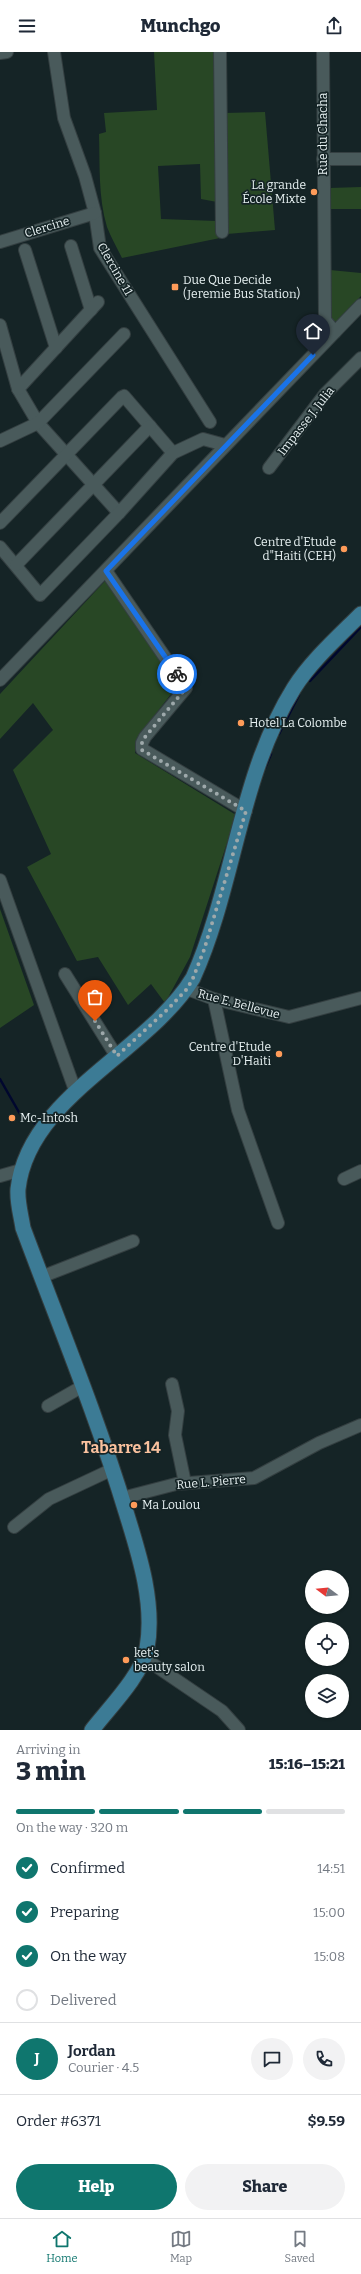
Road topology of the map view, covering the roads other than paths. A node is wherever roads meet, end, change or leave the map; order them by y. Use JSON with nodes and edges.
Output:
{"nodes":[{"id":1,"x":7,"y":52,"type":"edge"},
{"id":2,"x":54,"y":52,"type":"edge"},
{"id":3,"x":220,"y":52,"type":"edge"},
{"id":4,"x":323,"y":52,"type":"edge"},
{"id":5,"x":0,"y":53,"type":"edge"},
{"id":6,"x":323,"y":159,"type":"junction"},
{"id":7,"x":361,"y":159,"type":"edge"},
{"id":8,"x":95,"y":213,"type":"junction"},
{"id":9,"x":222,"y":232,"type":"dead end"},
{"id":10,"x":0,"y":242,"type":"edge"},
{"id":11,"x":71,"y":246,"type":"dead end"},
{"id":12,"x":25,"y":250,"type":"dead end"},
{"id":13,"x":361,"y":305,"type":"edge"},
{"id":14,"x":0,"y":325,"type":"edge"},
{"id":15,"x":335,"y":332,"type":"junction"},
{"id":16,"x":124,"y":334,"type":"dead end"},
{"id":17,"x":56,"y":348,"type":"junction"},
{"id":18,"x":361,"y":358,"type":"edge"},
{"id":19,"x":18,"y":389,"type":"junction"},
{"id":20,"x":210,"y":422,"type":"dead end"},
{"id":21,"x":38,"y":424,"type":"junction"},
{"id":22,"x":150,"y":426,"type":"junction"},
{"id":23,"x":0,"y":441,"type":"edge"},
{"id":24,"x":225,"y":446,"type":"junction"},
{"id":25,"x":173,"y":453,"type":"junction"},
{"id":26,"x":67,"y":456,"type":"junction"},
{"id":27,"x":269,"y":468,"type":"dead end"},
{"id":28,"x":93,"y":484,"type":"junction"},
{"id":29,"x":119,"y":513,"type":"junction"},
{"id":30,"x":0,"y":524,"type":"edge"},
{"id":31,"x":0,"y":547,"type":"edge"},
{"id":32,"x":16,"y":565,"type":"junction"},
{"id":33,"x":106,"y":571,"type":"junction"},
{"id":34,"x":361,"y":614,"type":"edge"},
{"id":35,"x":0,"y":680,"type":"edge"},
{"id":36,"x":246,"y":811,"type":"junction"},
{"id":37,"x":0,"y":880,"type":"edge"},
{"id":38,"x":65,"y":974,"type":"dead end"},
{"id":39,"x":187,"y":989,"type":"junction"},
{"id":40,"x":361,"y":998,"type":"edge"},
{"id":41,"x":214,"y":999,"type":"junction"},
{"id":42,"x":117,"y":1056,"type":"junction"},
{"id":43,"x":76,"y":1093,"type":"junction"},
{"id":44,"x":22,"y":1170,"type":"junction"},
{"id":45,"x":361,"y":1171,"type":"edge"},
{"id":46,"x":0,"y":1176,"type":"edge"},
{"id":47,"x":344,"y":1179,"type":"dead end"},
{"id":48,"x":278,"y":1223,"type":"dead end"},
{"id":49,"x":133,"y":1241,"type":"dead end"},
{"id":50,"x":41,"y":1277,"type":"junction"},
{"id":51,"x":172,"y":1384,"type":"dead end"},
{"id":52,"x":83,"y":1386,"type":"junction"},
{"id":53,"x":48,"y":1406,"type":"dead end"},
{"id":54,"x":361,"y":1425,"type":"edge"},
{"id":55,"x":113,"y":1469,"type":"junction"},
{"id":56,"x":185,"y":1483,"type":"junction"},
{"id":57,"x":122,"y":1498,"type":"junction"},
{"id":58,"x":14,"y":1527,"type":"dead end"},
{"id":59,"x":144,"y":1658,"type":"junction"},
{"id":60,"x":92,"y":1730,"type":"edge"},
{"id":61,"x":240,"y":1730,"type":"edge"}],
"edges":[{"from":1,"to":5,"type":"street"},
{"from":2,"to":8,"type":"street","name":"Clercine 11"},
{"from":3,"to":9,"type":"street"},
{"from":4,"to":6,"type":"street","name":"Rue du Chacha"},
{"from":6,"to":7,"type":"street"},
{"from":6,"to":15,"type":"street","name":"Rue du Chacha"},
{"from":8,"to":10,"type":"street","name":"Clercine"},
{"from":8,"to":20,"type":"street","name":"Clercine 11"},
{"from":11,"to":17,"type":"street"},
{"from":12,"to":17,"type":"street"},
{"from":13,"to":15,"type":"street"},
{"from":14,"to":19,"type":"street"},
{"from":15,"to":24,"type":"street"},
{"from":16,"to":21,"type":"street"},
{"from":17,"to":19,"type":"street"},
{"from":18,"to":27,"type":"street","name":"Impasse J. Julia"},
{"from":19,"to":21,"type":"street"},
{"from":21,"to":23,"type":"street"},
{"from":21,"to":26,"type":"street"},
{"from":22,"to":25,"type":"street"},
{"from":22,"to":26,"type":"street"},
{"from":22,"to":28,"type":"street"},
{"from":24,"to":25,"type":"street"},
{"from":24,"to":33,"type":"street"},
{"from":25,"to":29,"type":"street"},
{"from":26,"to":28,"type":"street"},
{"from":26,"to":30,"type":"street"},
{"from":28,"to":29,"type":"street"},
{"from":28,"to":32,"type":"street"},
{"from":29,"to":32,"type":"street"},
{"from":31,"to":32,"type":"street"},
{"from":33,"to":35,"type":"street"},
{"from":33,"to":36,"type":"street"},
{"from":34,"to":36,"type":"main road"},
{"from":36,"to":39,"type":"main road"},
{"from":37,"to":43,"type":"street"},
{"from":38,"to":42,"type":"street"},
{"from":39,"to":41,"type":"street","name":"Rue E. Bellevue"},
{"from":39,"to":42,"type":"main road"},
{"from":40,"to":41,"type":"street","name":"Rue E. Bellevue"},
{"from":41,"to":48,"type":"street"},
{"from":42,"to":43,"type":"main road"},
{"from":43,"to":44,"type":"main road"},
{"from":44,"to":46,"type":"street"},
{"from":44,"to":50,"type":"main road"},
{"from":45,"to":47,"type":"street"},
{"from":49,"to":50,"type":"street"},
{"from":50,"to":52,"type":"main road"},
{"from":51,"to":56,"type":"street"},
{"from":52,"to":53,"type":"street"},
{"from":52,"to":55,"type":"main road"},
{"from":54,"to":56,"type":"street","name":"Rue L. Pierre"},
{"from":55,"to":57,"type":"main road"},
{"from":55,"to":58,"type":"street"},
{"from":56,"to":57,"type":"street","name":"Rue L. Pierre"},
{"from":57,"to":59,"type":"main road"},
{"from":59,"to":60,"type":"main road"},
{"from":59,"to":61,"type":"street"}]}
